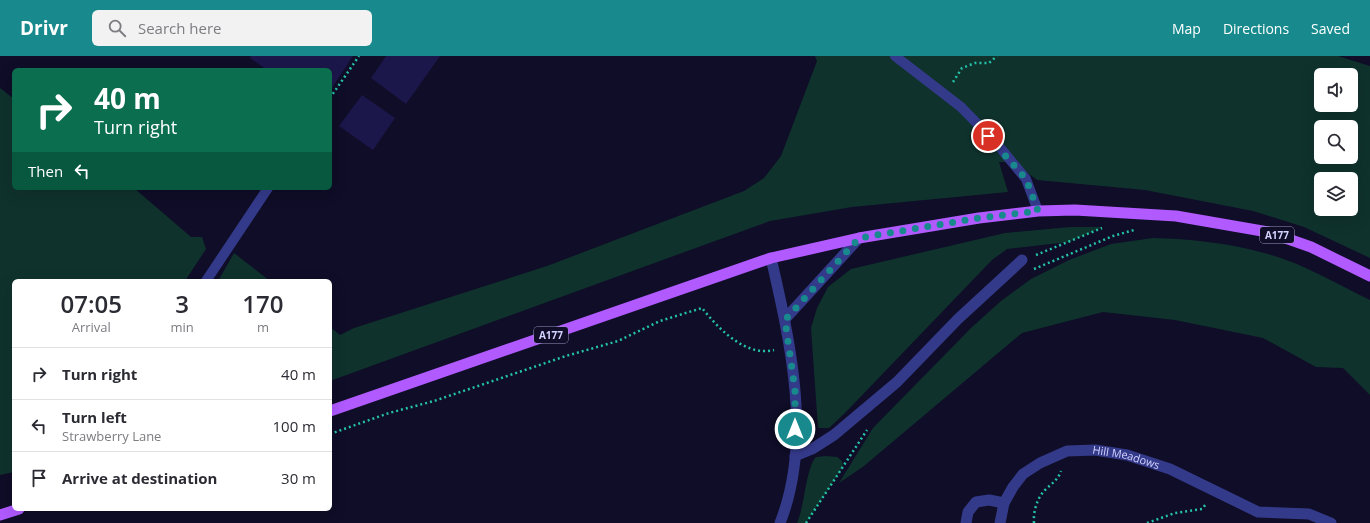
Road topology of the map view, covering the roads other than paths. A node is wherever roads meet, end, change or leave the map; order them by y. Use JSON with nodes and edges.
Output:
{"nodes":[{"id":1,"x":895,"y":56,"type":"edge"},
{"id":2,"x":267,"y":190,"type":"edge"},
{"id":3,"x":1038,"y":211,"type":"junction"},
{"id":4,"x":859,"y":238,"type":"junction"},
{"id":5,"x":771,"y":258,"type":"junction"},
{"id":6,"x":1022,"y":260,"type":"road end"},
{"id":7,"x":1370,"y":276,"type":"edge"},
{"id":8,"x":207,"y":279,"type":"edge"},
{"id":9,"x":785,"y":320,"type":"junction"},
{"id":10,"x":332,"y":410,"type":"edge"},
{"id":11,"x":795,"y":456,"type":"junction"},
{"id":12,"x":1004,"y":503,"type":"junction"},
{"id":13,"x":13,"y":511,"type":"edge"},
{"id":14,"x":1258,"y":512,"type":"junction"},
{"id":15,"x":0,"y":515,"type":"edge"},
{"id":16,"x":780,"y":523,"type":"edge"},
{"id":17,"x":966,"y":523,"type":"edge"},
{"id":18,"x":1000,"y":523,"type":"edge"},
{"id":19,"x":1264,"y":523,"type":"edge"},
{"id":20,"x":1331,"y":523,"type":"edge"}],
"edges":[{"from":1,"to":3,"type":"lane"},
{"from":2,"to":8,"type":"lane"},
{"from":3,"to":4,"type":"main road","number":"A177"},
{"from":3,"to":7,"type":"main road","number":"A177"},
{"from":4,"to":5,"type":"main road","number":"A177"},
{"from":4,"to":9,"type":"street"},
{"from":5,"to":9,"type":"street"},
{"from":5,"to":10,"type":"main road","number":"A177"},
{"from":6,"to":11,"type":"street"},
{"from":9,"to":11,"type":"street"},
{"from":11,"to":16,"type":"street"},
{"from":12,"to":14,"type":"street","name":"Hill Meadows"},
{"from":12,"to":17,"type":"street"},
{"from":12,"to":18,"type":"street","name":"Hill Meadows"},
{"from":13,"to":15,"type":"main road"},
{"from":14,"to":19,"type":"street"},
{"from":14,"to":20,"type":"street","name":"Hill Meadows"}]}
